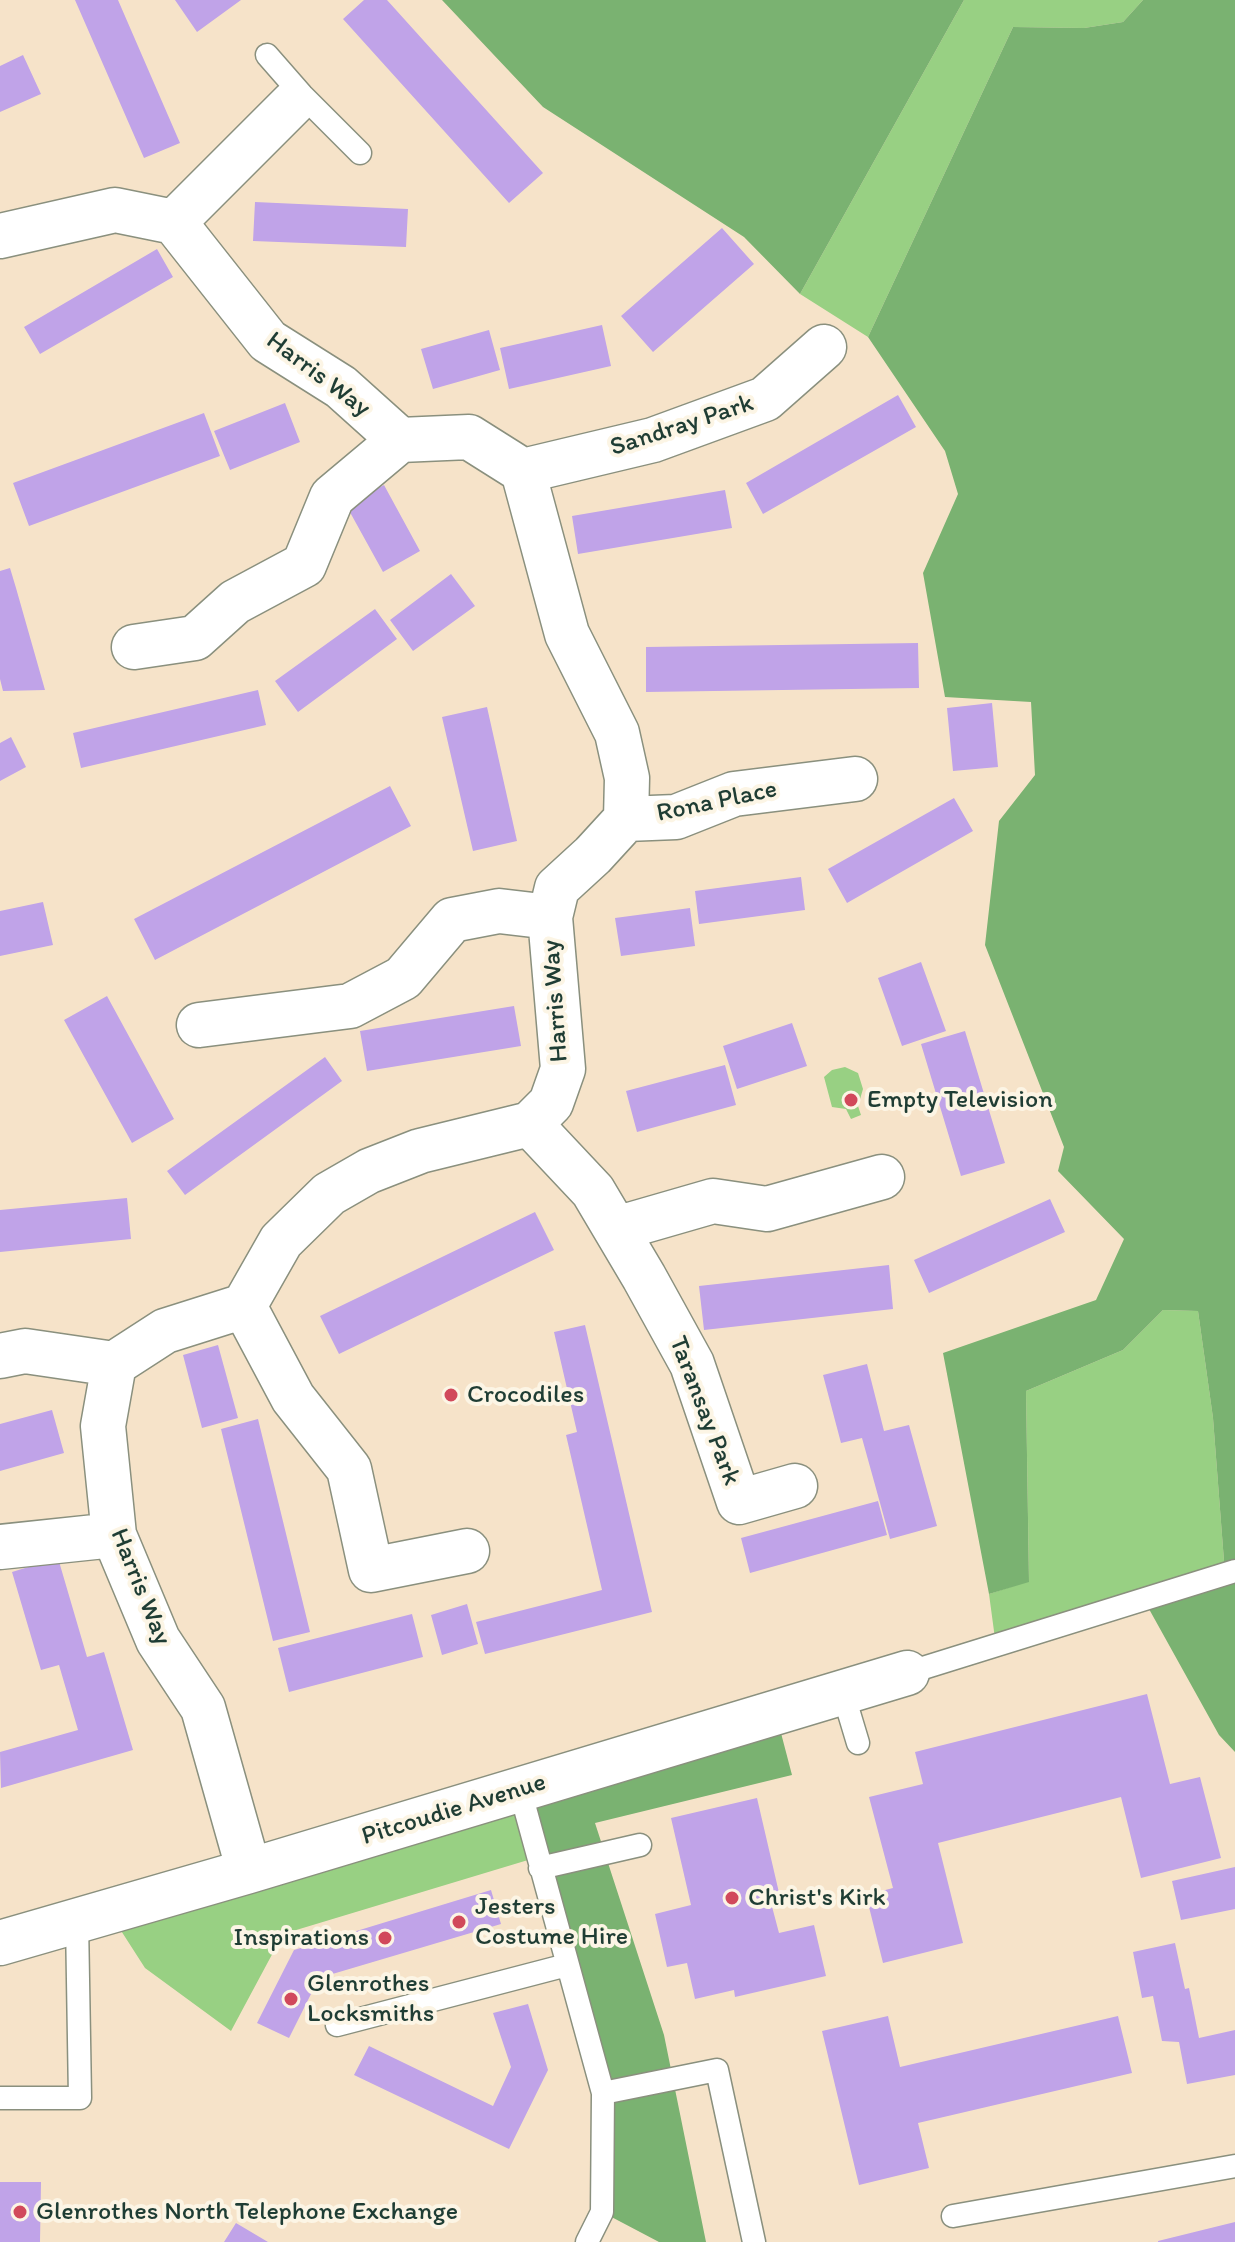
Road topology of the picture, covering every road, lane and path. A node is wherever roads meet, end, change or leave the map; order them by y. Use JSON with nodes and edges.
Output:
{"nodes":[{"id":1,"x":267,"y":55,"type":"dead end"},
{"id":2,"x":297,"y":99,"type":"junction"},
{"id":3,"x":360,"y":153,"type":"dead end"},
{"id":4,"x":174,"y":222,"type":"junction"},
{"id":5,"x":0,"y":236,"type":"edge"},
{"id":6,"x":824,"y":347,"type":"dead end"},
{"id":7,"x":400,"y":440,"type":"junction"},
{"id":8,"x":523,"y":471,"type":"junction"},
{"id":9,"x":134,"y":647,"type":"dead end"},
{"id":10,"x":855,"y":779,"type":"dead end"},
{"id":11,"x":626,"y":819,"type":"junction"},
{"id":12,"x":550,"y":917,"type":"junction"},
{"id":13,"x":199,"y":1025,"type":"dead end"},
{"id":14,"x":530,"y":1124,"type":"junction"},
{"id":15,"x":882,"y":1177,"type":"dead end"},
{"id":16,"x":616,"y":1229,"type":"junction"},
{"id":17,"x":244,"y":1306,"type":"junction"},
{"id":18,"x":0,"y":1356,"type":"edge"},
{"id":19,"x":114,"y":1364,"type":"junction"},
{"id":20,"x":795,"y":1486,"type":"dead end"},
{"id":21,"x":114,"y":1535,"type":"junction"},
{"id":22,"x":0,"y":1547,"type":"edge"},
{"id":23,"x":467,"y":1551,"type":"dead end"},
{"id":24,"x":1235,"y":1571,"type":"edge"},
{"id":25,"x":907,"y":1673,"type":"joint"},
{"id":26,"x":843,"y":1693,"type":"junction"},
{"id":27,"x":858,"y":1743,"type":"dead end"},
{"id":28,"x":520,"y":1790,"type":"junction"},
{"id":29,"x":640,"y":1845,"type":"dead end"},
{"id":30,"x":540,"y":1868,"type":"junction"},
{"id":31,"x":249,"y":1871,"type":"junction"},
{"id":32,"x":77,"y":1921,"type":"junction"},
{"id":33,"x":0,"y":1943,"type":"edge"},
{"id":34,"x":567,"y":1965,"type":"junction"},
{"id":35,"x":337,"y":2025,"type":"dead end"},
{"id":36,"x":603,"y":2093,"type":"junction"},
{"id":37,"x":0,"y":2098,"type":"edge"},
{"id":38,"x":1235,"y":2166,"type":"edge"},
{"id":39,"x":953,"y":2216,"type":"dead end"},
{"id":40,"x":587,"y":2242,"type":"edge"},
{"id":41,"x":754,"y":2242,"type":"edge"}],
"edges":[{"from":1,"to":2,"type":"lane"},
{"from":2,"to":3,"type":"lane"},
{"from":2,"to":4,"type":"street"},
{"from":4,"to":5,"type":"street"},
{"from":4,"to":7,"type":"street","name":"Harris Way"},
{"from":6,"to":8,"type":"street","name":"Sandray Park"},
{"from":7,"to":8,"type":"street"},
{"from":7,"to":9,"type":"street"},
{"from":8,"to":11,"type":"street"},
{"from":10,"to":11,"type":"street","name":"Rona Place"},
{"from":11,"to":12,"type":"street","name":"Harris Way"},
{"from":12,"to":13,"type":"street"},
{"from":12,"to":14,"type":"street","name":"Harris Way"},
{"from":14,"to":16,"type":"street","name":"Taransay Park"},
{"from":14,"to":17,"type":"street"},
{"from":15,"to":16,"type":"street"},
{"from":16,"to":20,"type":"street","name":"Taransay Park"},
{"from":17,"to":19,"type":"street"},
{"from":17,"to":23,"type":"street"},
{"from":18,"to":19,"type":"street"},
{"from":19,"to":21,"type":"street","name":"Harris Way"},
{"from":21,"to":22,"type":"street"},
{"from":21,"to":31,"type":"street","name":"Harris Way"},
{"from":24,"to":25,"type":"lane"},
{"from":25,"to":26,"type":"street","name":"Pitcoudie Avenue"},
{"from":26,"to":27,"type":"lane"},
{"from":26,"to":28,"type":"street","name":"Pitcoudie Avenue"},
{"from":28,"to":30,"type":"lane"},
{"from":28,"to":31,"type":"street","name":"Pitcoudie Avenue"},
{"from":29,"to":30,"type":"lane"},
{"from":30,"to":34,"type":"lane"},
{"from":31,"to":32,"type":"street","name":"Pitcoudie Avenue"},
{"from":32,"to":33,"type":"street","name":"Pitcoudie Avenue"},
{"from":32,"to":37,"type":"lane"},
{"from":34,"to":35,"type":"lane"},
{"from":34,"to":36,"type":"lane"},
{"from":36,"to":40,"type":"lane"},
{"from":36,"to":41,"type":"lane"},
{"from":38,"to":39,"type":"lane"}]}
